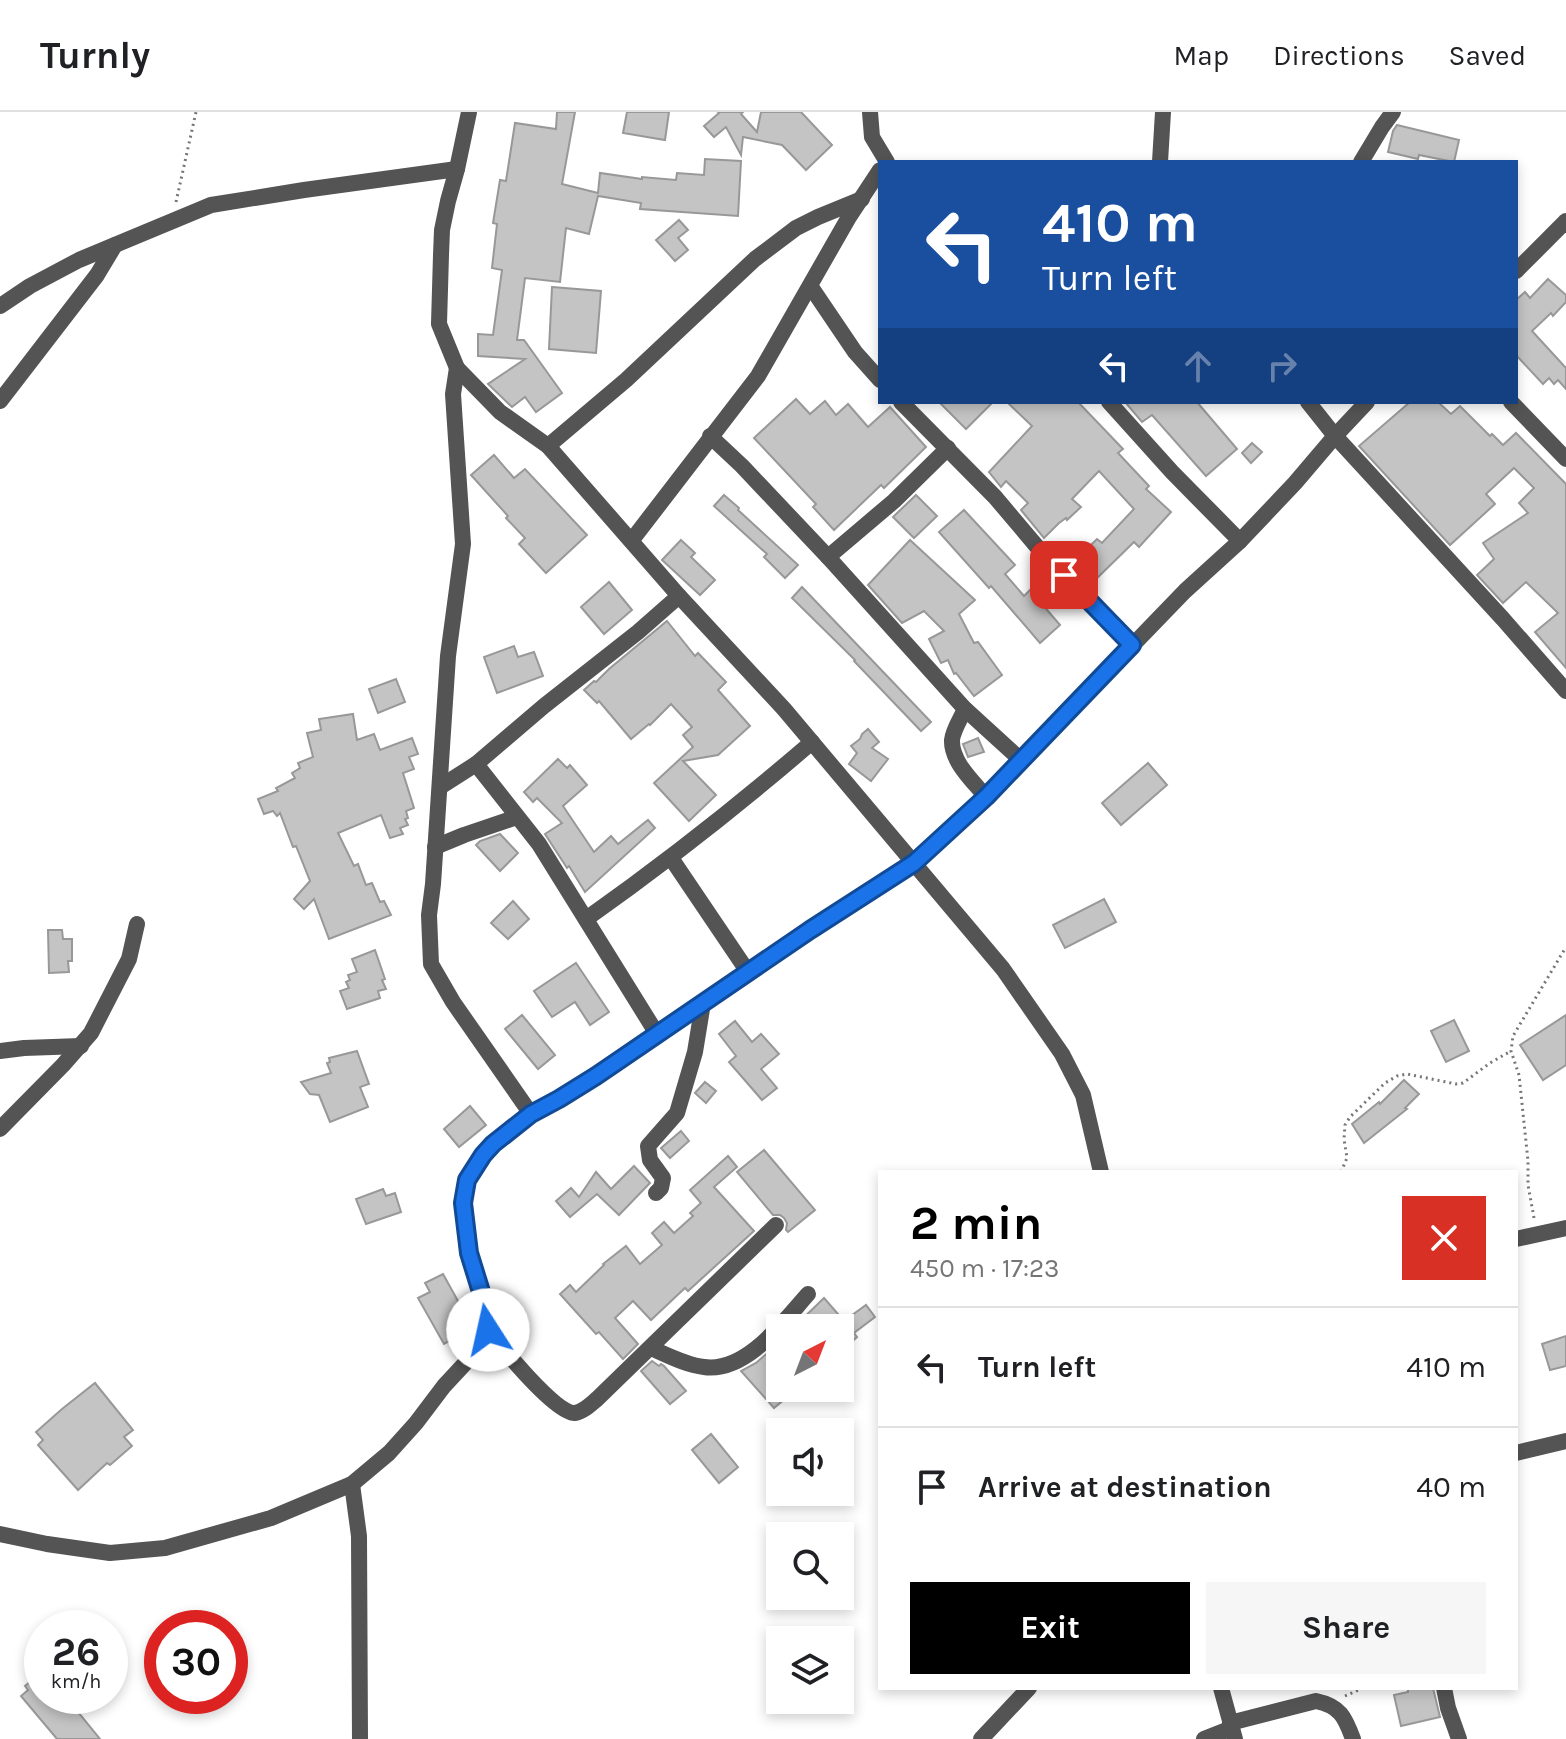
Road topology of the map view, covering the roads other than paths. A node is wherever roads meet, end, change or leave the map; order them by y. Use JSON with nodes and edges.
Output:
{"nodes":[{"id":1,"x":469,"y":112,"type":"edge"},
{"id":2,"x":870,"y":112,"type":"edge"},
{"id":3,"x":1163,"y":112,"type":"edge"},
{"id":4,"x":1393,"y":112,"type":"edge"},
{"id":5,"x":883,"y":160,"type":"edge"},
{"id":6,"x":1160,"y":160,"type":"edge"},
{"id":7,"x":1362,"y":160,"type":"edge"},
{"id":8,"x":457,"y":169,"type":"junction"},
{"id":9,"x":878,"y":175,"type":"edge"},
{"id":10,"x":862,"y":199,"type":"junction"},
{"id":11,"x":1566,"y":221,"type":"edge"},
{"id":12,"x":116,"y":245,"type":"junction"},
{"id":13,"x":1518,"y":269,"type":"edge"},
{"id":14,"x":811,"y":287,"type":"junction"},
{"id":15,"x":0,"y":306,"type":"edge"},
{"id":16,"x":457,"y":368,"type":"junction"},
{"id":17,"x":878,"y":378,"type":"edge"},
{"id":18,"x":0,"y":401,"type":"edge"},
{"id":19,"x":903,"y":404,"type":"edge"},
{"id":20,"x":1111,"y":404,"type":"edge"},
{"id":21,"x":1310,"y":404,"type":"edge"},
{"id":22,"x":1365,"y":404,"type":"edge"},
{"id":23,"x":1513,"y":404,"type":"edge"},
{"id":24,"x":710,"y":436,"type":"junction"},
{"id":25,"x":1335,"y":436,"type":"junction"},
{"id":26,"x":548,"y":446,"type":"junction"},
{"id":27,"x":948,"y":448,"type":"junction"},
{"id":28,"x":1566,"y":459,"type":"edge"},
{"id":29,"x":632,"y":540,"type":"junction"},
{"id":30,"x":1240,"y":541,"type":"junction"},
{"id":31,"x":828,"y":557,"type":"junction"},
{"id":32,"x":679,"y":596,"type":"junction"},
{"id":33,"x":1132,"y":645,"type":"junction"},
{"id":34,"x":1566,"y":691,"type":"edge"},
{"id":35,"x":965,"y":709,"type":"junction"},
{"id":36,"x":812,"y":742,"type":"junction"},
{"id":37,"x":1022,"y":761,"type":"junction"},
{"id":38,"x":476,"y":764,"type":"junction"},
{"id":39,"x":440,"y":787,"type":"junction"},
{"id":40,"x":986,"y":797,"type":"junction"},
{"id":41,"x":517,"y":817,"type":"junction"},
{"id":42,"x":435,"y":847,"type":"junction"},
{"id":43,"x":671,"y":858,"type":"junction"},
{"id":44,"x":914,"y":863,"type":"junction"},
{"id":45,"x":586,"y":919,"type":"junction"},
{"id":46,"x":137,"y":924,"type":"dead end"},
{"id":47,"x":748,"y":972,"type":"junction"},
{"id":48,"x":703,"y":1003,"type":"junction"},
{"id":49,"x":657,"y":1034,"type":"junction"},
{"id":50,"x":81,"y":1046,"type":"junction"},
{"id":51,"x":0,"y":1051,"type":"edge"},
{"id":52,"x":531,"y":1114,"type":"junction"},
{"id":53,"x":0,"y":1129,"type":"edge"},
{"id":54,"x":1101,"y":1170,"type":"edge"},
{"id":55,"x":656,"y":1193,"type":"dead end"},
{"id":56,"x":776,"y":1225,"type":"dead end"},
{"id":57,"x":1566,"y":1228,"type":"edge"},
{"id":58,"x":1518,"y":1239,"type":"edge"},
{"id":59,"x":808,"y":1294,"type":"dead end"},
{"id":60,"x":488,"y":1330,"type":"junction"},
{"id":61,"x":651,"y":1348,"type":"junction"},
{"id":62,"x":1566,"y":1441,"type":"edge"},
{"id":63,"x":1518,"y":1453,"type":"edge"},
{"id":64,"x":352,"y":1484,"type":"junction"},
{"id":65,"x":0,"y":1534,"type":"edge"},
{"id":66,"x":1027,"y":1690,"type":"edge"},
{"id":67,"x":1222,"y":1690,"type":"edge"},
{"id":68,"x":1444,"y":1690,"type":"edge"},
{"id":69,"x":1232,"y":1730,"type":"edge"},
{"id":70,"x":360,"y":1739,"type":"edge"},
{"id":71,"x":981,"y":1739,"type":"edge"},
{"id":72,"x":1204,"y":1739,"type":"edge"},
{"id":73,"x":1353,"y":1739,"type":"edge"},
{"id":74,"x":1459,"y":1739,"type":"edge"}],
"edges":[{"from":1,"to":8,"type":"street"},
{"from":2,"to":5,"type":"street"},
{"from":3,"to":6,"type":"street"},
{"from":4,"to":7,"type":"street"},
{"from":8,"to":12,"type":"street"},
{"from":8,"to":16,"type":"street"},
{"from":9,"to":10,"type":"street"},
{"from":10,"to":14,"type":"street"},
{"from":10,"to":26,"type":"street"},
{"from":11,"to":13,"type":"street"},
{"from":12,"to":15,"type":"street"},
{"from":12,"to":18,"type":"street"},
{"from":14,"to":17,"type":"street"},
{"from":14,"to":24,"type":"street"},
{"from":16,"to":26,"type":"street"},
{"from":16,"to":39,"type":"street"},
{"from":19,"to":27,"type":"street"},
{"from":20,"to":30,"type":"street"},
{"from":21,"to":25,"type":"street"},
{"from":22,"to":25,"type":"street"},
{"from":23,"to":28,"type":"street"},
{"from":24,"to":29,"type":"street"},
{"from":24,"to":31,"type":"street"},
{"from":25,"to":30,"type":"street"},
{"from":25,"to":34,"type":"street"},
{"from":26,"to":29,"type":"street"},
{"from":27,"to":31,"type":"street"},
{"from":27,"to":33,"type":"street"},
{"from":29,"to":32,"type":"street"},
{"from":30,"to":33,"type":"street"},
{"from":31,"to":35,"type":"street"},
{"from":32,"to":36,"type":"street"},
{"from":32,"to":38,"type":"street"},
{"from":33,"to":37,"type":"street"},
{"from":35,"to":37,"type":"street"},
{"from":35,"to":40,"type":"street"},
{"from":36,"to":43,"type":"street"},
{"from":36,"to":44,"type":"street"},
{"from":37,"to":40,"type":"street"},
{"from":38,"to":39,"type":"street"},
{"from":38,"to":41,"type":"street"},
{"from":39,"to":42,"type":"street"},
{"from":40,"to":44,"type":"street"},
{"from":41,"to":42,"type":"street"},
{"from":41,"to":45,"type":"street"},
{"from":42,"to":52,"type":"street"},
{"from":43,"to":45,"type":"street"},
{"from":43,"to":47,"type":"street"},
{"from":44,"to":47,"type":"street"},
{"from":44,"to":54,"type":"street"},
{"from":45,"to":49,"type":"street"},
{"from":46,"to":50,"type":"street"},
{"from":47,"to":48,"type":"street"},
{"from":48,"to":49,"type":"street"},
{"from":48,"to":55,"type":"street"},
{"from":49,"to":52,"type":"street"},
{"from":50,"to":51,"type":"street"},
{"from":50,"to":53,"type":"street"},
{"from":52,"to":60,"type":"street"},
{"from":56,"to":61,"type":"street"},
{"from":57,"to":58,"type":"street"},
{"from":59,"to":61,"type":"street"},
{"from":60,"to":61,"type":"street"},
{"from":60,"to":64,"type":"street"},
{"from":62,"to":63,"type":"street"},
{"from":64,"to":65,"type":"street"},
{"from":64,"to":70,"type":"street"},
{"from":66,"to":71,"type":"street"},
{"from":67,"to":69,"type":"street"},
{"from":68,"to":74,"type":"street"},
{"from":69,"to":72,"type":"street"},
{"from":69,"to":73,"type":"street"}]}
